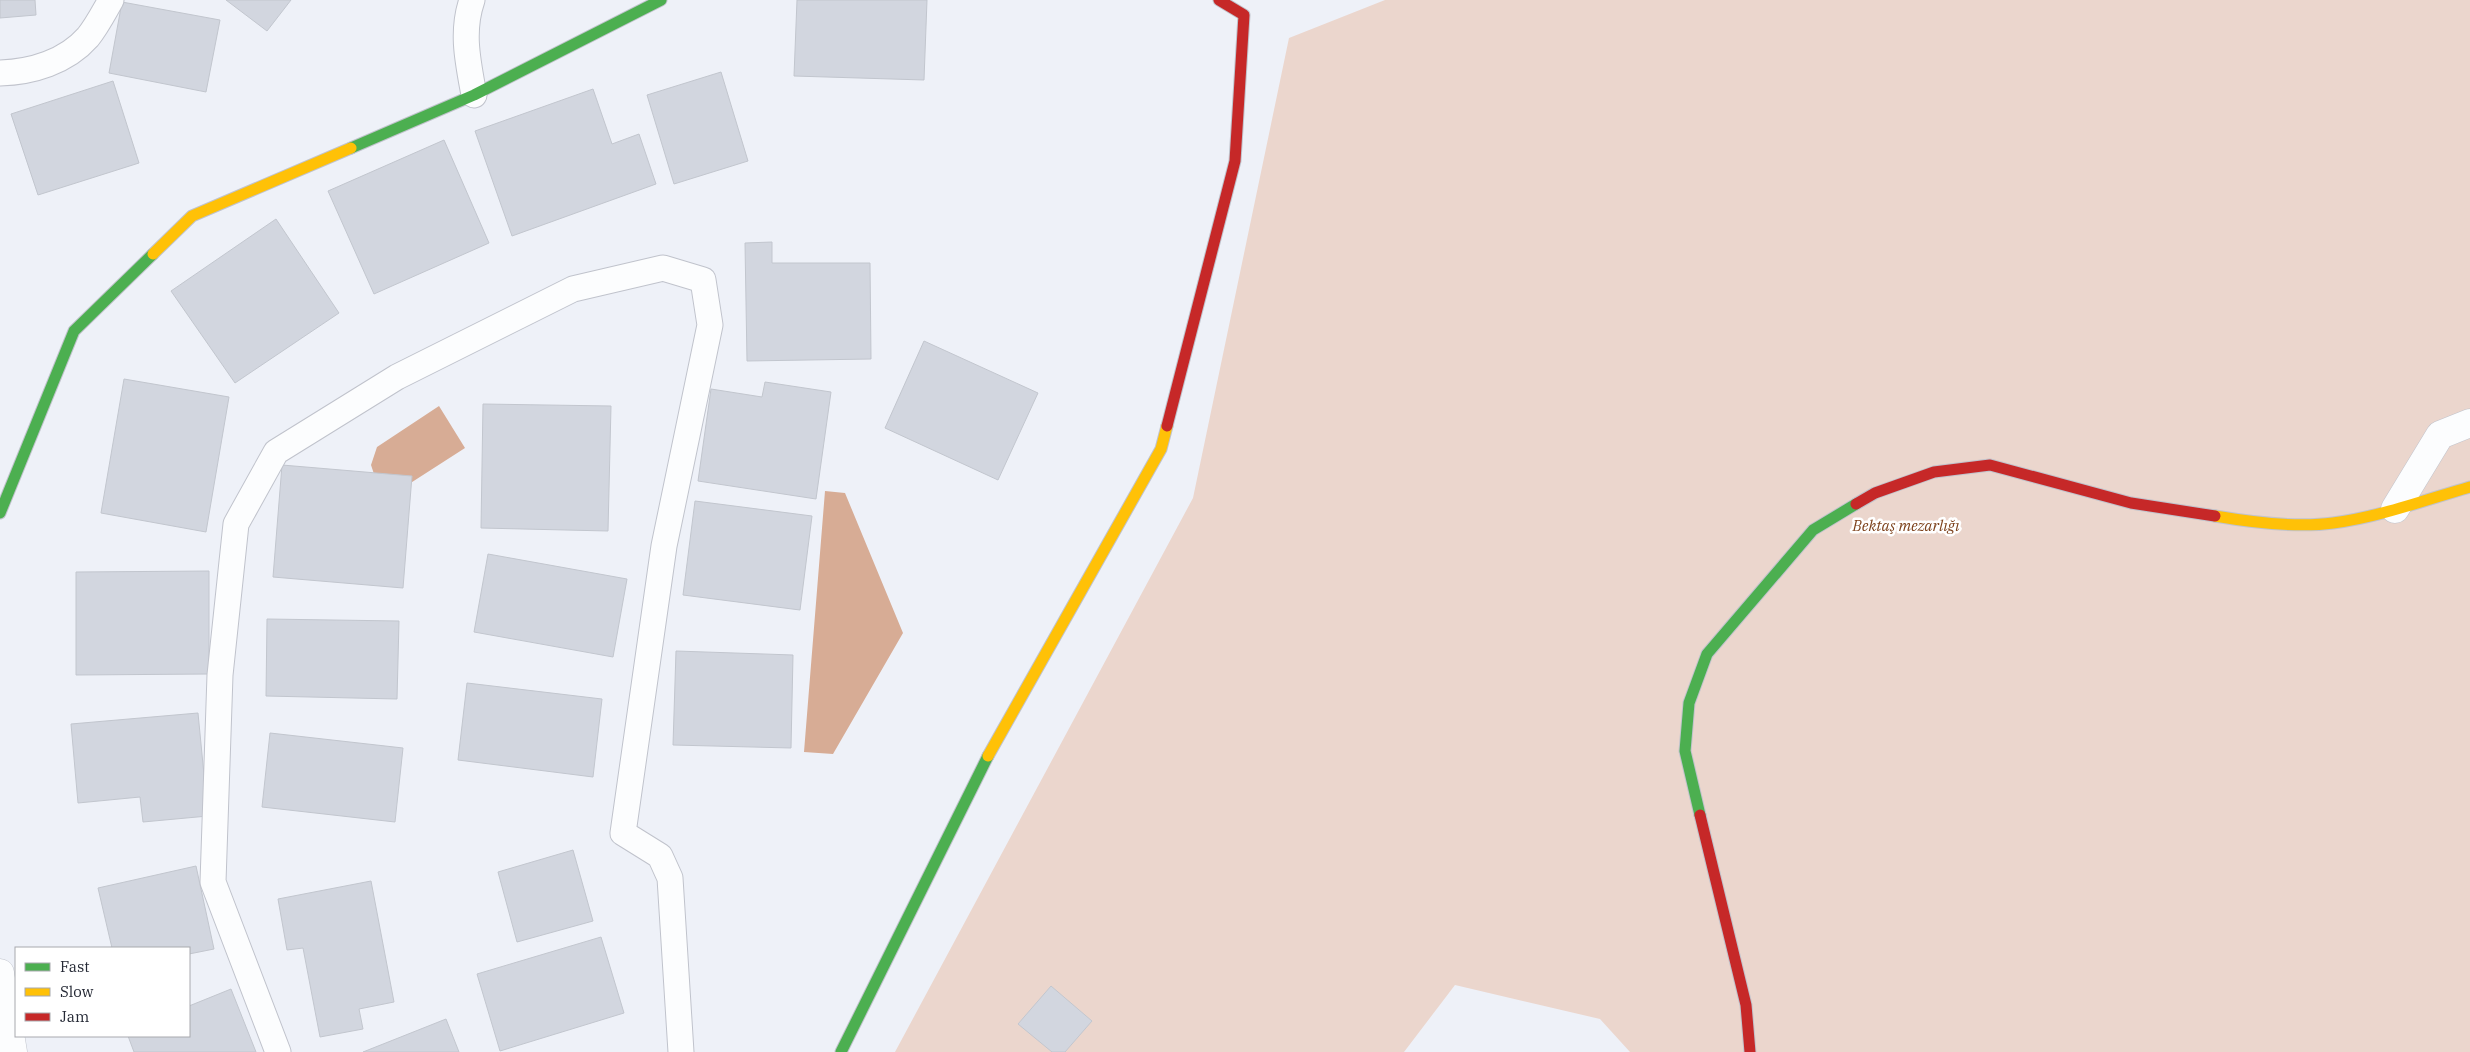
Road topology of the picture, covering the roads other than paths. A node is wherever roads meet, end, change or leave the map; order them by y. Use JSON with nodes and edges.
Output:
{"nodes":[{"id":1,"x":111,"y":0,"type":"edge"},
{"id":2,"x":472,"y":0,"type":"edge"},
{"id":3,"x":661,"y":0,"type":"edge"},
{"id":4,"x":1219,"y":0,"type":"edge"},
{"id":5,"x":0,"y":73,"type":"edge"},
{"id":6,"x":474,"y":95,"type":"junction"},
{"id":7,"x":2470,"y":423,"type":"edge"},
{"id":8,"x":2470,"y":487,"type":"edge"},
{"id":9,"x":2395,"y":509,"type":"junction"},
{"id":10,"x":0,"y":512,"type":"edge"},
{"id":11,"x":0,"y":973,"type":"edge"},
{"id":12,"x":13,"y":1052,"type":"edge"},
{"id":13,"x":278,"y":1052,"type":"edge"},
{"id":14,"x":681,"y":1052,"type":"edge"},
{"id":15,"x":841,"y":1052,"type":"edge"},
{"id":16,"x":1750,"y":1052,"type":"edge"}],
"edges":[{"from":1,"to":5,"type":"lane"},
{"from":2,"to":6,"type":"lane"},
{"from":3,"to":6,"type":"street"},
{"from":4,"to":15,"type":"street"},
{"from":6,"to":10,"type":"street"},
{"from":7,"to":9,"type":"street"},
{"from":8,"to":9,"type":"street"},
{"from":9,"to":16,"type":"street"},
{"from":11,"to":12,"type":"street"},
{"from":13,"to":14,"type":"lane"}]}
